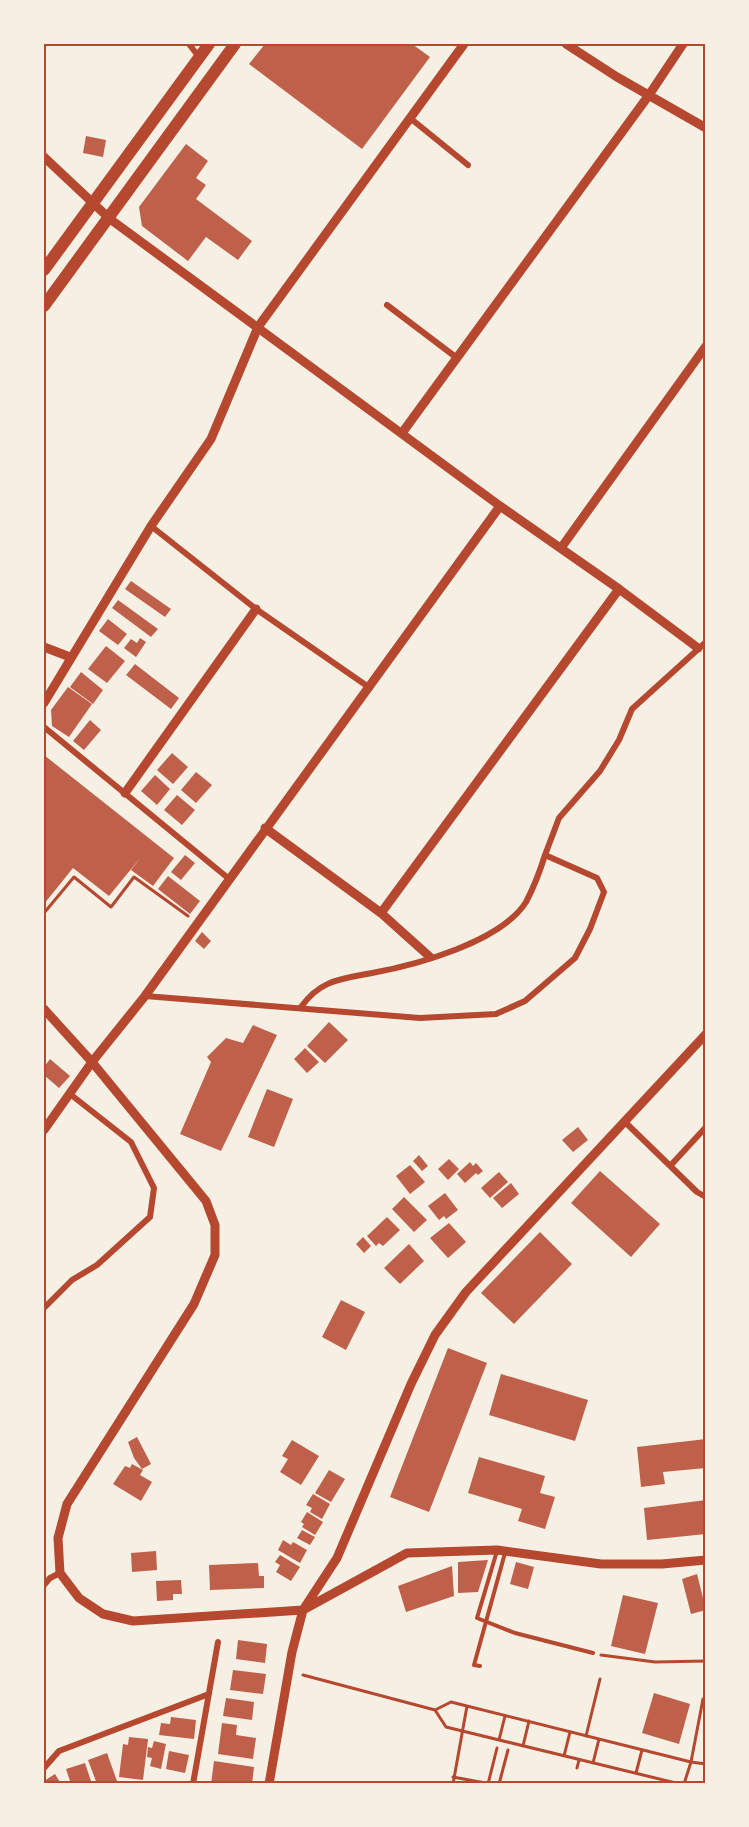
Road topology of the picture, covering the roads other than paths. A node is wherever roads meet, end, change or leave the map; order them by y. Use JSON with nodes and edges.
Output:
{"nodes":[{"id":1,"x":189,"y":44,"type":"edge"},
{"id":2,"x":209,"y":44,"type":"edge"},
{"id":3,"x":235,"y":44,"type":"edge"},
{"id":4,"x":464,"y":44,"type":"edge"},
{"id":5,"x":567,"y":44,"type":"edge"},
{"id":6,"x":683,"y":44,"type":"edge"},
{"id":7,"x":199,"y":57,"type":"junction"},
{"id":8,"x":649,"y":95,"type":"junction"},
{"id":9,"x":410,"y":118,"type":"junction"},
{"id":10,"x":705,"y":128,"type":"edge"},
{"id":11,"x":44,"y":157,"type":"edge"},
{"id":12,"x":468,"y":165,"type":"dead end"},
{"id":13,"x":90,"y":203,"type":"junction"},
{"id":14,"x":110,"y":219,"type":"junction"},
{"id":15,"x":44,"y":270,"type":"edge"},
{"id":16,"x":387,"y":305,"type":"dead end"},
{"id":17,"x":44,"y":306,"type":"edge"},
{"id":18,"x":258,"y":327,"type":"junction"},
{"id":19,"x":705,"y":346,"type":"edge"},
{"id":20,"x":457,"y":358,"type":"junction"},
{"id":21,"x":402,"y":433,"type":"junction"},
{"id":22,"x":500,"y":506,"type":"junction"},
{"id":23,"x":151,"y":526,"type":"junction"},
{"id":24,"x":561,"y":548,"type":"junction"},
{"id":25,"x":619,"y":589,"type":"junction"},
{"id":26,"x":256,"y":609,"type":"junction"},
{"id":27,"x":702,"y":645,"type":"edge"},
{"id":28,"x":44,"y":647,"type":"edge"},
{"id":29,"x":70,"y":657,"type":"junction"},
{"id":30,"x":370,"y":687,"type":"junction"},
{"id":31,"x":44,"y":703,"type":"edge"},
{"id":32,"x":44,"y":727,"type":"edge"},
{"id":33,"x":125,"y":793,"type":"junction"},
{"id":34,"x":265,"y":828,"type":"junction"},
{"id":35,"x":545,"y":855,"type":"junction"},
{"id":36,"x":228,"y":878,"type":"junction"},
{"id":37,"x":381,"y":913,"type":"junction"},
{"id":38,"x":430,"y":957,"type":"junction"},
{"id":39,"x":145,"y":996,"type":"junction"},
{"id":40,"x":301,"y":1007,"type":"junction"},
{"id":41,"x":44,"y":1009,"type":"edge"},
{"id":42,"x":705,"y":1034,"type":"edge"},
{"id":43,"x":92,"y":1062,"type":"junction"},
{"id":44,"x":70,"y":1094,"type":"junction"},
{"id":45,"x":626,"y":1123,"type":"junction"},
{"id":46,"x":705,"y":1127,"type":"edge"},
{"id":47,"x":44,"y":1130,"type":"edge"},
{"id":48,"x":671,"y":1165,"type":"junction"},
{"id":49,"x":705,"y":1197,"type":"edge"},
{"id":50,"x":44,"y":1308,"type":"edge"},
{"id":51,"x":501,"y":1551,"type":"junction"},
{"id":52,"x":705,"y":1560,"type":"edge"},
{"id":53,"x":60,"y":1574,"type":"junction"},
{"id":54,"x":44,"y":1585,"type":"edge"},
{"id":55,"x":303,"y":1610,"type":"junction"},
{"id":56,"x":486,"y":1622,"type":"junction"},
{"id":57,"x":218,"y":1642,"type":"dead end"},
{"id":58,"x":595,"y":1654,"type":"road end"},
{"id":59,"x":480,"y":1666,"type":"dead end"},
{"id":60,"x":209,"y":1694,"type":"junction"},
{"id":61,"x":44,"y":1768,"type":"edge"},
{"id":62,"x":193,"y":1784,"type":"edge"},
{"id":63,"x":269,"y":1784,"type":"edge"}],
"edges":[{"from":1,"to":7,"type":"street"},
{"from":2,"to":7,"type":"highway"},
{"from":3,"to":14,"type":"highway"},
{"from":4,"to":9,"type":"street"},
{"from":5,"to":8,"type":"street"},
{"from":6,"to":8,"type":"street"},
{"from":7,"to":13,"type":"highway"},
{"from":8,"to":10,"type":"street"},
{"from":8,"to":20,"type":"street"},
{"from":9,"to":12,"type":"street"},
{"from":9,"to":18,"type":"street"},
{"from":11,"to":13,"type":"street"},
{"from":13,"to":14,"type":"street"},
{"from":13,"to":15,"type":"highway"},
{"from":14,"to":17,"type":"highway"},
{"from":14,"to":18,"type":"street"},
{"from":16,"to":20,"type":"street"},
{"from":18,"to":21,"type":"street"},
{"from":18,"to":23,"type":"street"},
{"from":19,"to":24,"type":"street"},
{"from":20,"to":21,"type":"street"},
{"from":21,"to":22,"type":"street"},
{"from":22,"to":24,"type":"street"},
{"from":22,"to":30,"type":"street"},
{"from":23,"to":26,"type":"street"},
{"from":23,"to":29,"type":"street"},
{"from":24,"to":25,"type":"street"},
{"from":25,"to":27,"type":"street"},
{"from":25,"to":37,"type":"street"},
{"from":26,"to":30,"type":"street"},
{"from":26,"to":33,"type":"street"},
{"from":27,"to":35,"type":"street"},
{"from":28,"to":29,"type":"street"},
{"from":29,"to":31,"type":"street"},
{"from":30,"to":34,"type":"street"},
{"from":32,"to":33,"type":"street"},
{"from":33,"to":36,"type":"street"},
{"from":34,"to":36,"type":"street"},
{"from":34,"to":37,"type":"street"},
{"from":35,"to":38,"type":"street"},
{"from":35,"to":40,"type":"street"},
{"from":36,"to":39,"type":"street"},
{"from":37,"to":38,"type":"street"},
{"from":38,"to":40,"type":"street"},
{"from":39,"to":40,"type":"street"},
{"from":39,"to":43,"type":"street"},
{"from":41,"to":43,"type":"street"},
{"from":42,"to":45,"type":"street"},
{"from":43,"to":44,"type":"street"},
{"from":43,"to":53,"type":"street"},
{"from":44,"to":47,"type":"street"},
{"from":44,"to":50,"type":"street"},
{"from":45,"to":48,"type":"street"},
{"from":45,"to":55,"type":"street"},
{"from":46,"to":48,"type":"street"},
{"from":48,"to":49,"type":"street"},
{"from":51,"to":52,"type":"street"},
{"from":51,"to":55,"type":"street"},
{"from":51,"to":56,"type":"lane"},
{"from":51,"to":56,"type":"lane"},
{"from":53,"to":54,"type":"street"},
{"from":53,"to":55,"type":"street"},
{"from":55,"to":63,"type":"street"},
{"from":56,"to":58,"type":"lane"},
{"from":56,"to":59,"type":"lane"},
{"from":57,"to":60,"type":"street"},
{"from":60,"to":61,"type":"street"},
{"from":60,"to":62,"type":"street"}]}
